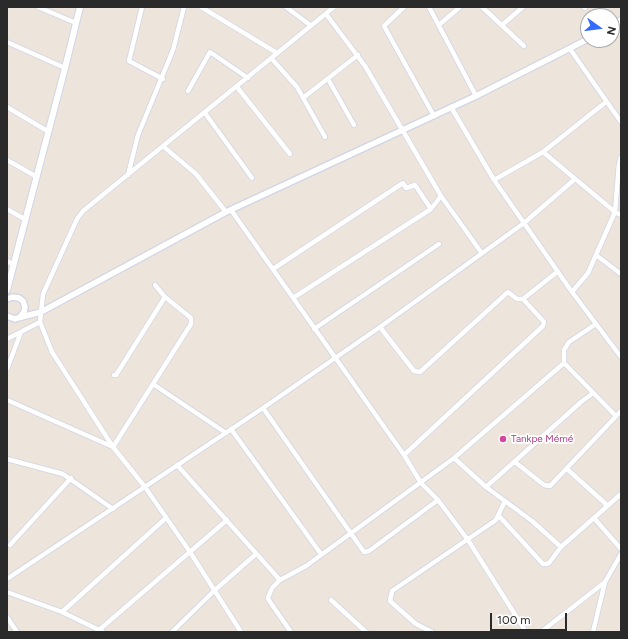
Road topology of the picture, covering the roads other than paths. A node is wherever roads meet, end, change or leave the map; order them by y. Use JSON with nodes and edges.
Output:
{"nodes":[{"id":1,"x":38,"y":7,"type":"edge"},
{"id":2,"x":80,"y":7,"type":"edge"},
{"id":3,"x":142,"y":7,"type":"edge"},
{"id":4,"x":184,"y":7,"type":"edge"},
{"id":5,"x":201,"y":7,"type":"edge"},
{"id":6,"x":286,"y":7,"type":"edge"},
{"id":7,"x":334,"y":7,"type":"edge"},
{"id":8,"x":404,"y":7,"type":"edge"},
{"id":9,"x":429,"y":7,"type":"edge"},
{"id":10,"x":460,"y":7,"type":"edge"},
{"id":11,"x":482,"y":7,"type":"edge"},
{"id":12,"x":522,"y":7,"type":"edge"},
{"id":13,"x":326,"y":14,"type":"junction"},
{"id":14,"x":76,"y":23,"type":"junction"},
{"id":15,"x":440,"y":24,"type":"junction"},
{"id":16,"x":310,"y":25,"type":"junction"},
{"id":17,"x":502,"y":25,"type":"junction"},
{"id":18,"x":7,"y":42,"type":"edge"},
{"id":19,"x":580,"y":43,"type":"edge"},
{"id":20,"x":524,"y":46,"type":"dead end"},
{"id":21,"x":570,"y":49,"type":"junction"},
{"id":22,"x":277,"y":53,"type":"junction"},
{"id":23,"x":358,"y":56,"type":"junction"},
{"id":24,"x":271,"y":58,"type":"junction"},
{"id":25,"x":66,"y":68,"type":"junction"},
{"id":26,"x":248,"y":78,"type":"junction"},
{"id":27,"x":162,"y":79,"type":"junction"},
{"id":28,"x":328,"y":79,"type":"junction"},
{"id":29,"x":237,"y":87,"type":"junction"},
{"id":30,"x":188,"y":91,"type":"dead end"},
{"id":31,"x":476,"y":96,"type":"junction"},
{"id":32,"x":303,"y":98,"type":"junction"},
{"id":33,"x":606,"y":102,"type":"junction"},
{"id":34,"x":450,"y":107,"type":"junction"},
{"id":35,"x":7,"y":108,"type":"edge"},
{"id":36,"x":205,"y":113,"type":"junction"},
{"id":37,"x":434,"y":116,"type":"junction"},
{"id":38,"x":621,"y":122,"type":"edge"},
{"id":39,"x":354,"y":125,"type":"dead end"},
{"id":40,"x":401,"y":130,"type":"junction"},
{"id":41,"x":49,"y":132,"type":"junction"},
{"id":42,"x":325,"y":137,"type":"dead end"},
{"id":43,"x":164,"y":146,"type":"junction"},
{"id":44,"x":543,"y":152,"type":"junction"},
{"id":45,"x":290,"y":154,"type":"dead end"},
{"id":46,"x":621,"y":157,"type":"edge"},
{"id":47,"x":7,"y":160,"type":"edge"},
{"id":48,"x":128,"y":175,"type":"junction"},
{"id":49,"x":37,"y":177,"type":"junction"},
{"id":50,"x":252,"y":178,"type":"dead end"},
{"id":51,"x":575,"y":179,"type":"junction"},
{"id":52,"x":494,"y":180,"type":"junction"},
{"id":53,"x":441,"y":196,"type":"junction"},
{"id":54,"x":7,"y":209,"type":"edge"},
{"id":55,"x":431,"y":209,"type":"junction"},
{"id":56,"x":229,"y":211,"type":"junction"},
{"id":57,"x":615,"y":212,"type":"junction"},
{"id":58,"x":621,"y":215,"type":"edge"},
{"id":59,"x":26,"y":220,"type":"junction"},
{"id":60,"x":524,"y":223,"type":"junction"},
{"id":61,"x":439,"y":244,"type":"dead end"},
{"id":62,"x":481,"y":252,"type":"junction"},
{"id":63,"x":596,"y":255,"type":"junction"},
{"id":64,"x":7,"y":260,"type":"edge"},
{"id":65,"x":14,"y":265,"type":"junction"},
{"id":66,"x":273,"y":269,"type":"junction"},
{"id":67,"x":557,"y":272,"type":"junction"},
{"id":68,"x":621,"y":274,"type":"edge"},
{"id":69,"x":155,"y":285,"type":"dead end"},
{"id":70,"x":7,"y":290,"type":"edge"},
{"id":71,"x":572,"y":292,"type":"junction"},
{"id":72,"x":166,"y":297,"type":"junction"},
{"id":73,"x":293,"y":298,"type":"junction"},
{"id":74,"x":7,"y":299,"type":"edge"},
{"id":75,"x":523,"y":299,"type":"junction"},
{"id":76,"x":41,"y":312,"type":"junction"},
{"id":77,"x":7,"y":316,"type":"edge"},
{"id":78,"x":18,"y":318,"type":"junction"},
{"id":79,"x":40,"y":322,"type":"junction"},
{"id":80,"x":596,"y":324,"type":"junction"},
{"id":81,"x":380,"y":327,"type":"junction"},
{"id":82,"x":314,"y":328,"type":"junction"},
{"id":83,"x":21,"y":332,"type":"junction"},
{"id":84,"x":7,"y":339,"type":"edge"},
{"id":85,"x":334,"y":357,"type":"junction"},
{"id":86,"x":621,"y":357,"type":"edge"},
{"id":87,"x":564,"y":363,"type":"junction"},
{"id":88,"x":7,"y":370,"type":"edge"},
{"id":89,"x":114,"y":375,"type":"dead end"},
{"id":90,"x":153,"y":384,"type":"junction"},
{"id":91,"x":593,"y":393,"type":"junction"},
{"id":92,"x":7,"y":400,"type":"edge"},
{"id":93,"x":262,"y":408,"type":"junction"},
{"id":94,"x":621,"y":411,"type":"edge"},
{"id":95,"x":616,"y":416,"type":"junction"},
{"id":96,"x":231,"y":429,"type":"junction"},
{"id":97,"x":226,"y":432,"type":"junction"},
{"id":98,"x":113,"y":447,"type":"junction"},
{"id":99,"x":404,"y":455,"type":"junction"},
{"id":100,"x":454,"y":458,"type":"junction"},
{"id":101,"x":7,"y":459,"type":"edge"},
{"id":102,"x":515,"y":462,"type":"junction"},
{"id":103,"x":177,"y":466,"type":"junction"},
{"id":104,"x":567,"y":469,"type":"junction"},
{"id":105,"x":71,"y":478,"type":"junction"},
{"id":106,"x":421,"y":483,"type":"junction"},
{"id":107,"x":145,"y":487,"type":"junction"},
{"id":108,"x":486,"y":487,"type":"junction"},
{"id":109,"x":621,"y":494,"type":"edge"},
{"id":110,"x":438,"y":500,"type":"junction"},
{"id":111,"x":505,"y":501,"type":"junction"},
{"id":112,"x":607,"y":505,"type":"junction"},
{"id":113,"x":113,"y":509,"type":"junction"},
{"id":114,"x":499,"y":516,"type":"junction"},
{"id":115,"x":166,"y":518,"type":"junction"},
{"id":116,"x":594,"y":518,"type":"junction"},
{"id":117,"x":228,"y":520,"type":"junction"},
{"id":118,"x":350,"y":534,"type":"junction"},
{"id":119,"x":468,"y":540,"type":"junction"},
{"id":120,"x":8,"y":545,"type":"edge"},
{"id":121,"x":561,"y":547,"type":"junction"},
{"id":122,"x":621,"y":549,"type":"edge"},
{"id":123,"x":190,"y":552,"type":"junction"},
{"id":124,"x":256,"y":554,"type":"junction"},
{"id":125,"x":321,"y":554,"type":"junction"},
{"id":126,"x":621,"y":554,"type":"edge"},
{"id":127,"x":7,"y":580,"type":"edge"},
{"id":128,"x":280,"y":580,"type":"junction"},
{"id":129,"x":605,"y":582,"type":"junction"},
{"id":130,"x":215,"y":590,"type":"junction"},
{"id":131,"x":7,"y":592,"type":"edge"},
{"id":132,"x":331,"y":600,"type":"dead end"},
{"id":133,"x":62,"y":612,"type":"junction"},
{"id":134,"x":7,"y":617,"type":"edge"},
{"id":135,"x":100,"y":631,"type":"edge"},
{"id":136,"x":425,"y":631,"type":"edge"},
{"id":137,"x":594,"y":631,"type":"edge"},
{"id":138,"x":17,"y":632,"type":"edge"},
{"id":139,"x":172,"y":632,"type":"edge"},
{"id":140,"x":241,"y":632,"type":"edge"},
{"id":141,"x":291,"y":632,"type":"edge"},
{"id":142,"x":366,"y":632,"type":"edge"},
{"id":143,"x":432,"y":632,"type":"edge"},
{"id":144,"x":526,"y":632,"type":"edge"},
{"id":145,"x":541,"y":632,"type":"edge"},
{"id":146,"x":599,"y":632,"type":"edge"}],
"edges":[{"from":1,"to":14,"type":"street"},
{"from":2,"to":14,"type":"main road"},
{"from":3,"to":27,"type":"street"},
{"from":4,"to":27,"type":"street"},
{"from":5,"to":22,"type":"street"},
{"from":6,"to":16,"type":"street"},
{"from":7,"to":13,"type":"street"},
{"from":8,"to":37,"type":"street"},
{"from":9,"to":15,"type":"street"},
{"from":10,"to":15,"type":"street"},
{"from":11,"to":17,"type":"street"},
{"from":12,"to":17,"type":"street"},
{"from":13,"to":16,"type":"street"},
{"from":13,"to":23,"type":"street"},
{"from":14,"to":25,"type":"main road"},
{"from":15,"to":31,"type":"street"},
{"from":16,"to":22,"type":"street"},
{"from":17,"to":20,"type":"street"},
{"from":18,"to":25,"type":"street"},
{"from":19,"to":21,"type":"street"},
{"from":21,"to":31,"type":"street"},
{"from":21,"to":33,"type":"street"},
{"from":22,"to":24,"type":"street"},
{"from":23,"to":28,"type":"street"},
{"from":23,"to":40,"type":"street"},
{"from":24,"to":26,"type":"street"},
{"from":24,"to":32,"type":"street"},
{"from":25,"to":41,"type":"main road"},
{"from":26,"to":29,"type":"street"},
{"from":26,"to":30,"type":"street"},
{"from":27,"to":48,"type":"street"},
{"from":28,"to":32,"type":"street"},
{"from":28,"to":39,"type":"street"},
{"from":29,"to":36,"type":"street"},
{"from":29,"to":45,"type":"street"},
{"from":31,"to":34,"type":"street"},
{"from":32,"to":42,"type":"street"},
{"from":33,"to":38,"type":"street"},
{"from":33,"to":44,"type":"street"},
{"from":34,"to":37,"type":"street"},
{"from":34,"to":52,"type":"street"},
{"from":35,"to":41,"type":"street"},
{"from":36,"to":43,"type":"street"},
{"from":36,"to":50,"type":"street"},
{"from":37,"to":40,"type":"street"},
{"from":40,"to":53,"type":"street"},
{"from":40,"to":56,"type":"street"},
{"from":41,"to":49,"type":"main road"},
{"from":43,"to":48,"type":"street"},
{"from":43,"to":56,"type":"street"},
{"from":44,"to":51,"type":"street"},
{"from":44,"to":52,"type":"street"},
{"from":46,"to":57,"type":"street"},
{"from":47,"to":49,"type":"street"},
{"from":48,"to":76,"type":"street"},
{"from":49,"to":59,"type":"main road"},
{"from":51,"to":57,"type":"street"},
{"from":51,"to":60,"type":"street"},
{"from":52,"to":60,"type":"street"},
{"from":53,"to":55,"type":"street"},
{"from":53,"to":62,"type":"street"},
{"from":54,"to":59,"type":"street"},
{"from":55,"to":66,"type":"street"},
{"from":55,"to":73,"type":"street"},
{"from":56,"to":66,"type":"street"},
{"from":56,"to":76,"type":"street"},
{"from":57,"to":58,"type":"street"},
{"from":57,"to":63,"type":"street"},
{"from":59,"to":65,"type":"main road"},
{"from":60,"to":62,"type":"street"},
{"from":60,"to":67,"type":"street"},
{"from":61,"to":82,"type":"street"},
{"from":62,"to":81,"type":"street"},
{"from":63,"to":68,"type":"street"},
{"from":63,"to":71,"type":"street"},
{"from":64,"to":65,"type":"street"},
{"from":65,"to":70,"type":"main road"},
{"from":66,"to":73,"type":"street"},
{"from":67,"to":71,"type":"street"},
{"from":67,"to":75,"type":"street"},
{"from":69,"to":72,"type":"street"},
{"from":71,"to":80,"type":"street"},
{"from":72,"to":89,"type":"street"},
{"from":72,"to":90,"type":"street"},
{"from":73,"to":82,"type":"street"},
{"from":74,"to":78,"type":"street"},
{"from":75,"to":81,"type":"street"},
{"from":75,"to":99,"type":"street"},
{"from":76,"to":78,"type":"street"},
{"from":76,"to":79,"type":"street"},
{"from":77,"to":78,"type":"street"},
{"from":79,"to":83,"type":"street"},
{"from":79,"to":98,"type":"street"},
{"from":80,"to":86,"type":"street"},
{"from":80,"to":87,"type":"street"},
{"from":81,"to":85,"type":"street"},
{"from":82,"to":85,"type":"street"},
{"from":83,"to":84,"type":"street"},
{"from":83,"to":88,"type":"street"},
{"from":85,"to":93,"type":"street"},
{"from":85,"to":99,"type":"street"},
{"from":87,"to":91,"type":"street"},
{"from":87,"to":100,"type":"street"},
{"from":90,"to":97,"type":"street"},
{"from":90,"to":98,"type":"street"},
{"from":91,"to":95,"type":"street"},
{"from":91,"to":102,"type":"street"},
{"from":92,"to":98,"type":"street"},
{"from":93,"to":96,"type":"street"},
{"from":93,"to":118,"type":"street"},
{"from":94,"to":95,"type":"street"},
{"from":95,"to":104,"type":"street"},
{"from":96,"to":97,"type":"street"},
{"from":96,"to":125,"type":"street"},
{"from":97,"to":103,"type":"street"},
{"from":98,"to":107,"type":"street"},
{"from":99,"to":106,"type":"street"},
{"from":100,"to":106,"type":"street"},
{"from":100,"to":108,"type":"street"},
{"from":101,"to":105,"type":"street"},
{"from":102,"to":104,"type":"street"},
{"from":102,"to":108,"type":"street"},
{"from":103,"to":107,"type":"street"},
{"from":103,"to":117,"type":"street"},
{"from":104,"to":112,"type":"street"},
{"from":105,"to":113,"type":"street"},
{"from":105,"to":120,"type":"street"},
{"from":106,"to":110,"type":"street"},
{"from":106,"to":118,"type":"street"},
{"from":107,"to":113,"type":"street"},
{"from":107,"to":115,"type":"street"},
{"from":108,"to":111,"type":"street"},
{"from":109,"to":112,"type":"street"},
{"from":110,"to":118,"type":"street"},
{"from":110,"to":119,"type":"street"},
{"from":111,"to":114,"type":"street"},
{"from":111,"to":121,"type":"street"},
{"from":112,"to":116,"type":"street"},
{"from":113,"to":127,"type":"street"},
{"from":114,"to":119,"type":"street"},
{"from":114,"to":121,"type":"street"},
{"from":115,"to":123,"type":"street"},
{"from":115,"to":133,"type":"street"},
{"from":116,"to":121,"type":"street"},
{"from":116,"to":122,"type":"street"},
{"from":117,"to":123,"type":"street"},
{"from":117,"to":124,"type":"street"},
{"from":118,"to":125,"type":"street"},
{"from":119,"to":136,"type":"street"},
{"from":119,"to":144,"type":"street"},
{"from":123,"to":130,"type":"street"},
{"from":123,"to":135,"type":"street"},
{"from":124,"to":128,"type":"street"},
{"from":124,"to":130,"type":"street"},
{"from":125,"to":128,"type":"street"},
{"from":126,"to":129,"type":"street"},
{"from":128,"to":141,"type":"street"},
{"from":129,"to":137,"type":"street"},
{"from":129,"to":145,"type":"street"},
{"from":130,"to":139,"type":"street"},
{"from":130,"to":140,"type":"street"},
{"from":131,"to":133,"type":"street"},
{"from":132,"to":142,"type":"street"},
{"from":133,"to":135,"type":"street"},
{"from":134,"to":138,"type":"street"},
{"from":136,"to":143,"type":"street"},
{"from":137,"to":146,"type":"street"}]}
